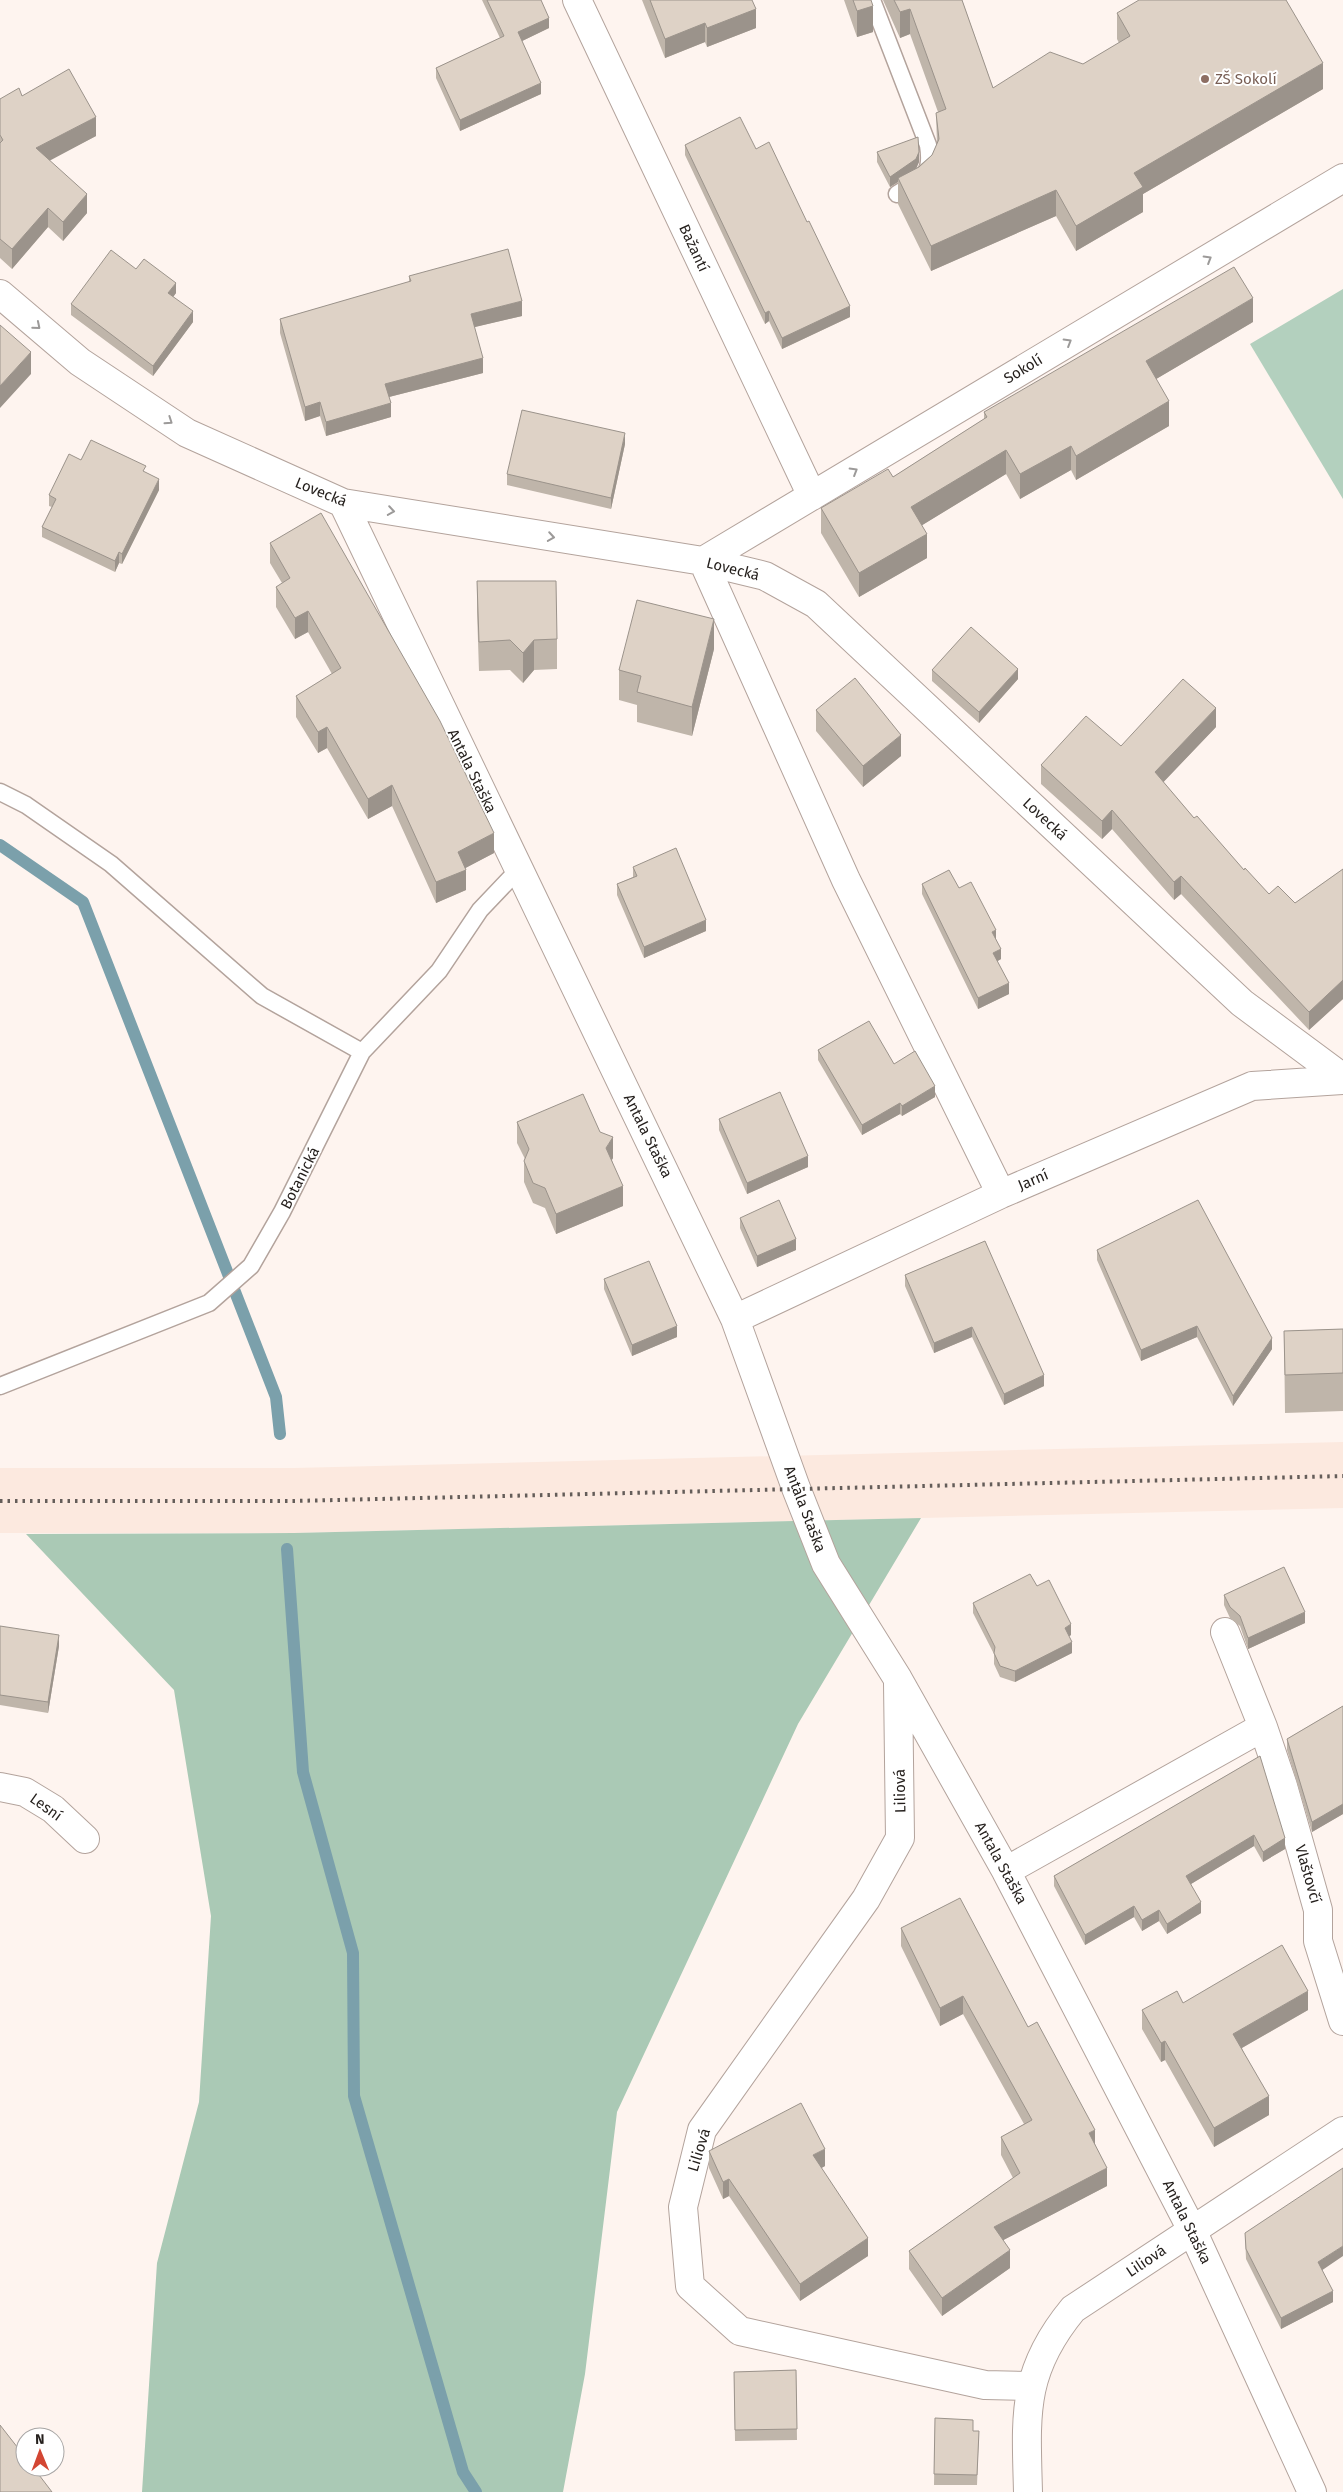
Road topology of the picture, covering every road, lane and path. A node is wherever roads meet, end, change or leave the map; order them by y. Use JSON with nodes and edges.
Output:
{"nodes":[{"id":1,"x":577,"y":0,"type":"edge"},
{"id":2,"x":872,"y":0,"type":"edge"},
{"id":3,"x":1343,"y":178,"type":"edge"},
{"id":4,"x":897,"y":194,"type":"edge"},
{"id":5,"x":0,"y":294,"type":"edge"},
{"id":6,"x":812,"y":496,"type":"junction"},
{"id":7,"x":343,"y":503,"type":"junction"},
{"id":8,"x":703,"y":561,"type":"junction"},
{"id":9,"x":0,"y":792,"type":"edge"},
{"id":10,"x":519,"y":869,"type":"junction"},
{"id":11,"x":362,"y":1052,"type":"junction"},
{"id":12,"x":1343,"y":1079,"type":"edge"},
{"id":13,"x":1001,"y":1194,"type":"junction"},
{"id":14,"x":735,"y":1319,"type":"junction"},
{"id":15,"x":0,"y":1386,"type":"edge"},
{"id":16,"x":1225,"y":1632,"type":"dead end"},
{"id":17,"x":898,"y":1679,"type":"junction"},
{"id":18,"x":1263,"y":1727,"type":"junction"},
{"id":19,"x":0,"y":1788,"type":"edge"},
{"id":20,"x":85,"y":1839,"type":"dead end"},
{"id":21,"x":1006,"y":1871,"type":"junction"},
{"id":22,"x":1343,"y":2021,"type":"edge"},
{"id":23,"x":1343,"y":2131,"type":"edge"},
{"id":24,"x":1192,"y":2230,"type":"junction"},
{"id":25,"x":1031,"y":2386,"type":"junction"},
{"id":26,"x":1028,"y":2492,"type":"edge"},
{"id":27,"x":1312,"y":2492,"type":"edge"}],
"edges":[{"from":1,"to":6,"type":"street","name":"Bažantí"},
{"from":2,"to":4,"type":"lane"},
{"from":6,"to":3,"type":"street","name":"Sokolí","one_way":true},
{"from":5,"to":7,"type":"street","name":"Lovecká","one_way":true},
{"from":6,"to":8,"type":"street","name":"Sokolí"},
{"from":7,"to":8,"type":"street","name":"Lovecká","one_way":true},
{"from":7,"to":10,"type":"street","name":"Antala Staška"},
{"from":8,"to":12,"type":"street","name":"Lovecká"},
{"from":8,"to":13,"type":"street"},
{"from":9,"to":11,"type":"lane"},
{"from":10,"to":11,"type":"lane","name":"Botanická"},
{"from":10,"to":14,"type":"street","name":"Antala Staška"},
{"from":11,"to":15,"type":"lane","name":"Botanická"},
{"from":12,"to":13,"type":"street","name":"Jarní"},
{"from":13,"to":14,"type":"street","name":"Jarní"},
{"from":14,"to":17,"type":"street","name":"Antala Staška"},
{"from":16,"to":18,"type":"street","name":"Vlaštovčí"},
{"from":17,"to":21,"type":"street","name":"Antala Staška"},
{"from":17,"to":25,"type":"street","name":"Liliová"},
{"from":18,"to":21,"type":"street"},
{"from":18,"to":22,"type":"street","name":"Vlaštovčí"},
{"from":19,"to":20,"type":"street","name":"Lesní"},
{"from":21,"to":24,"type":"street","name":"Antala Staška"},
{"from":23,"to":24,"type":"street","name":"Liliová"},
{"from":24,"to":25,"type":"street","name":"Liliová"},
{"from":24,"to":27,"type":"street","name":"Antala Staška"},
{"from":25,"to":26,"type":"street","name":"Liliová"}]}
